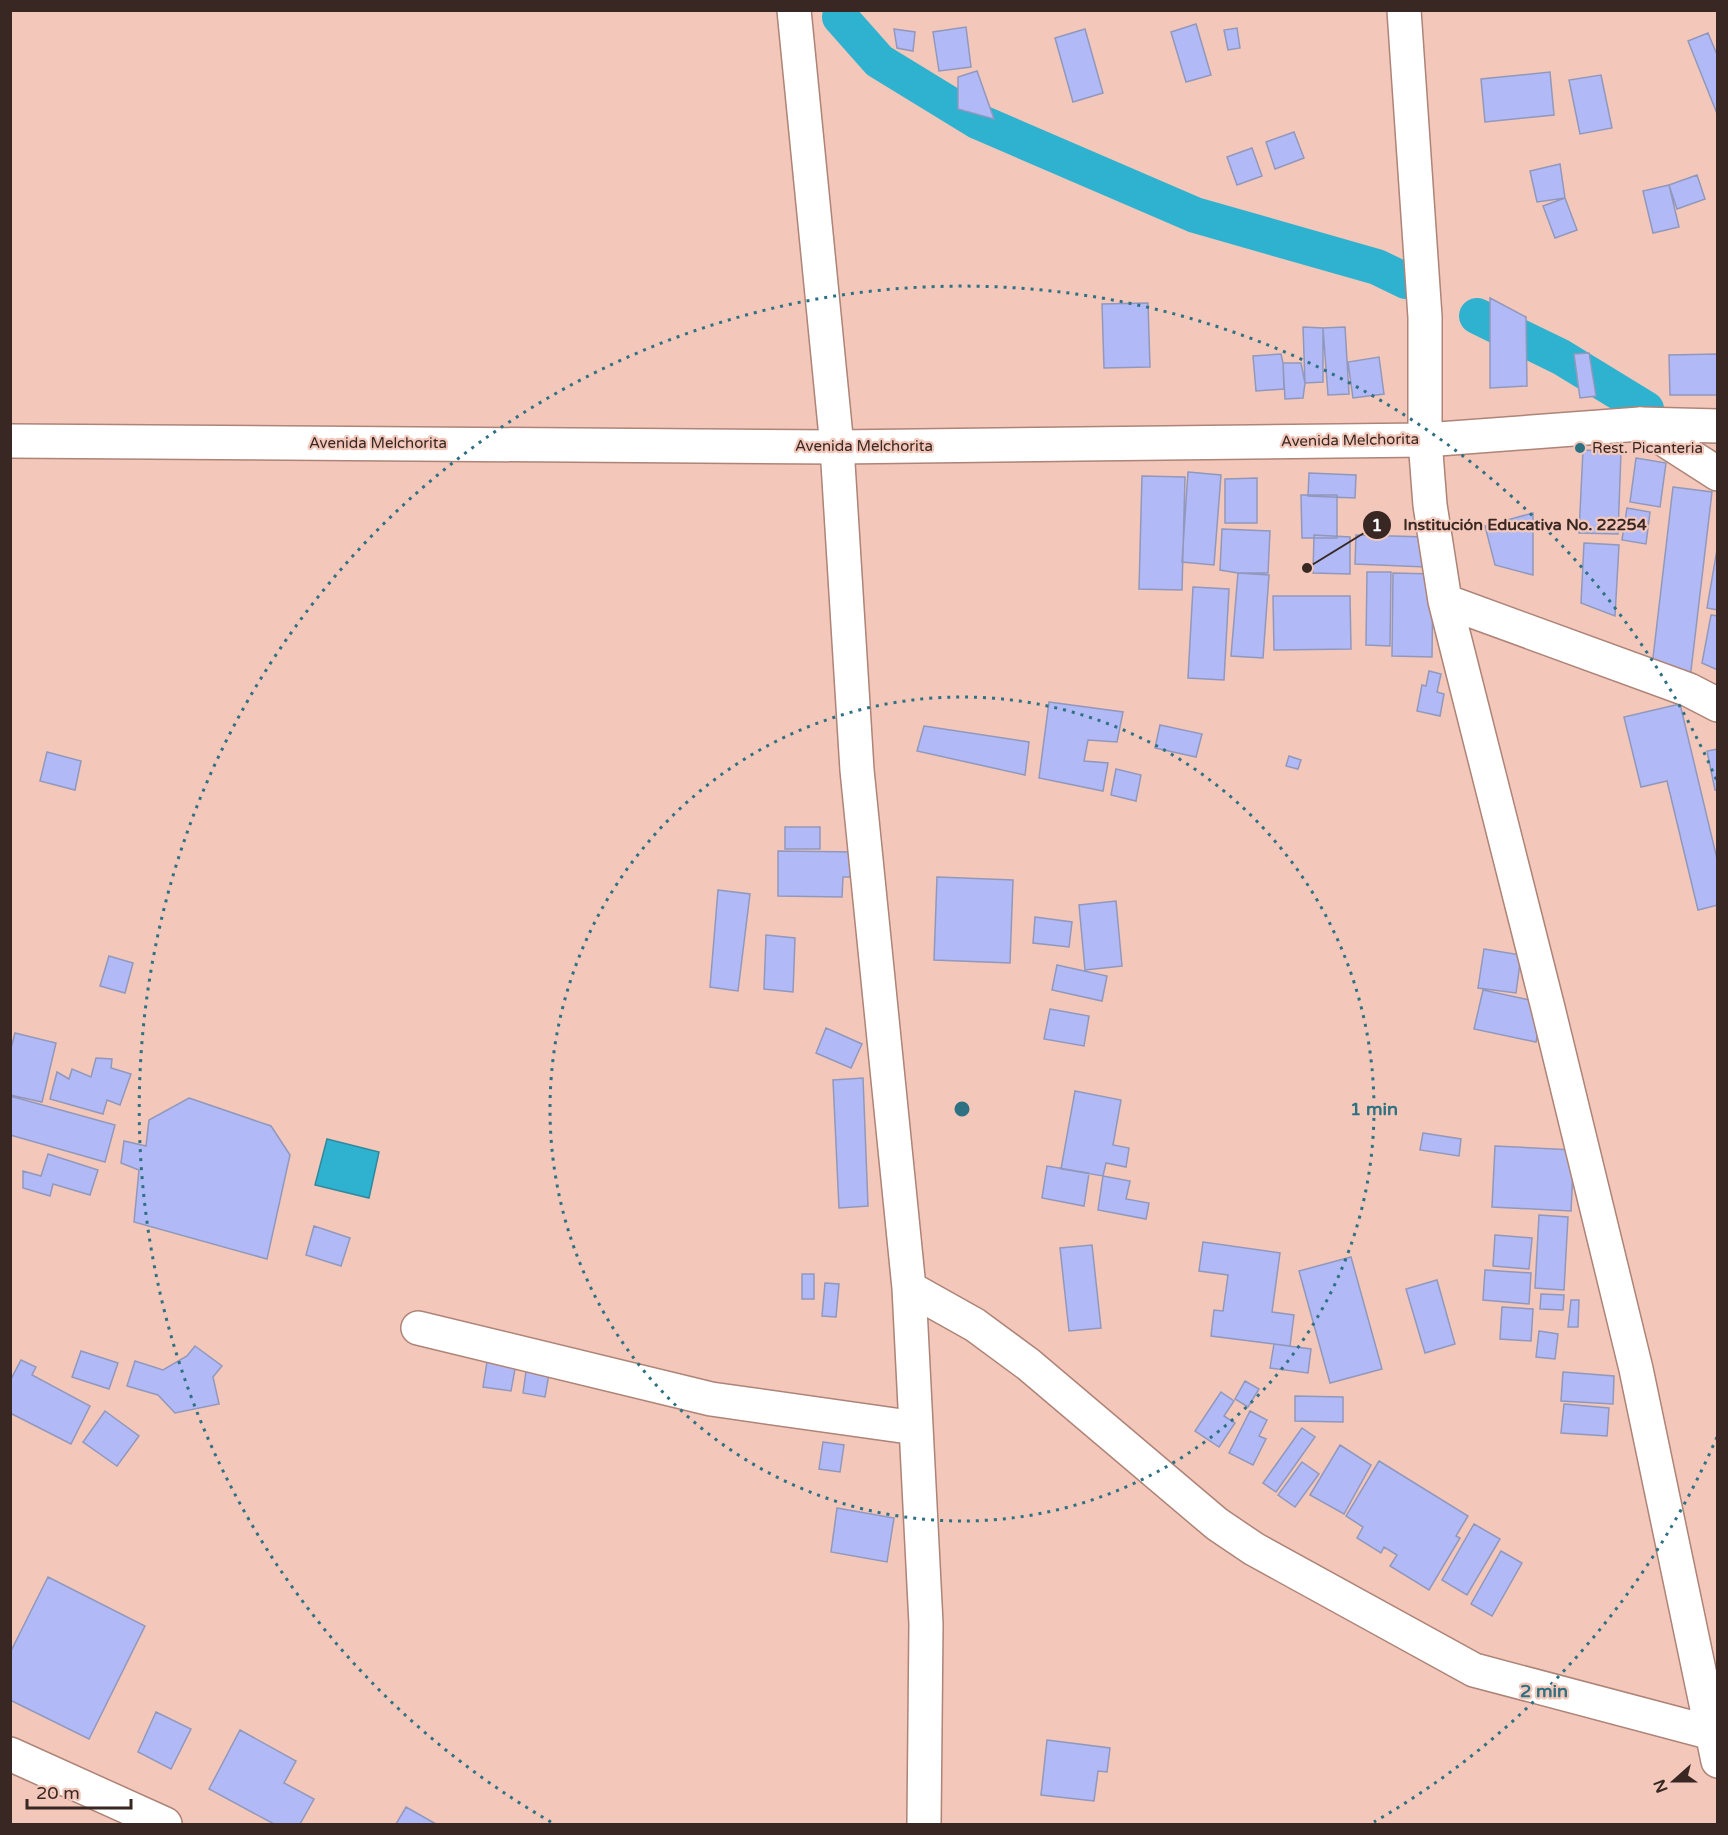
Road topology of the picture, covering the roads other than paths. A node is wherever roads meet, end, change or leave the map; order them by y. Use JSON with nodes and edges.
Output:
{"nodes":[{"id":1,"x":794,"y":10,"type":"edge"},
{"id":2,"x":1404,"y":10,"type":"edge"},
{"id":3,"x":1640,"y":424,"type":"junction"},
{"id":4,"x":1718,"y":426,"type":"edge"},
{"id":5,"x":1425,"y":440,"type":"junction"},
{"id":6,"x":10,"y":441,"type":"edge"},
{"id":7,"x":837,"y":447,"type":"junction"},
{"id":8,"x":1718,"y":474,"type":"edge"},
{"id":9,"x":1445,"y":601,"type":"junction"},
{"id":10,"x":1718,"y":705,"type":"edge"},
{"id":11,"x":909,"y":1288,"type":"junction"},
{"id":12,"x":418,"y":1328,"type":"dead end"},
{"id":13,"x":916,"y":1428,"type":"junction"},
{"id":14,"x":1715,"y":1747,"type":"edge"},
{"id":15,"x":10,"y":1754,"type":"edge"},
{"id":16,"x":165,"y":1824,"type":"edge"},
{"id":17,"x":924,"y":1824,"type":"edge"}],
"edges":[{"from":1,"to":7,"type":"street"},
{"from":2,"to":5,"type":"street"},
{"from":3,"to":4,"type":"street","name":"Avenida Melchorita"},
{"from":3,"to":5,"type":"street","name":"Avenida Melchorita"},
{"from":3,"to":8,"type":"street"},
{"from":5,"to":7,"type":"street","name":"Avenida Melchorita"},
{"from":5,"to":9,"type":"street"},
{"from":6,"to":7,"type":"street","name":"Avenida Melchorita"},
{"from":7,"to":11,"type":"street"},
{"from":9,"to":10,"type":"street"},
{"from":9,"to":14,"type":"street"},
{"from":11,"to":13,"type":"street"},
{"from":11,"to":14,"type":"street"},
{"from":12,"to":13,"type":"street"},
{"from":13,"to":17,"type":"street"},
{"from":15,"to":16,"type":"street"}]}
